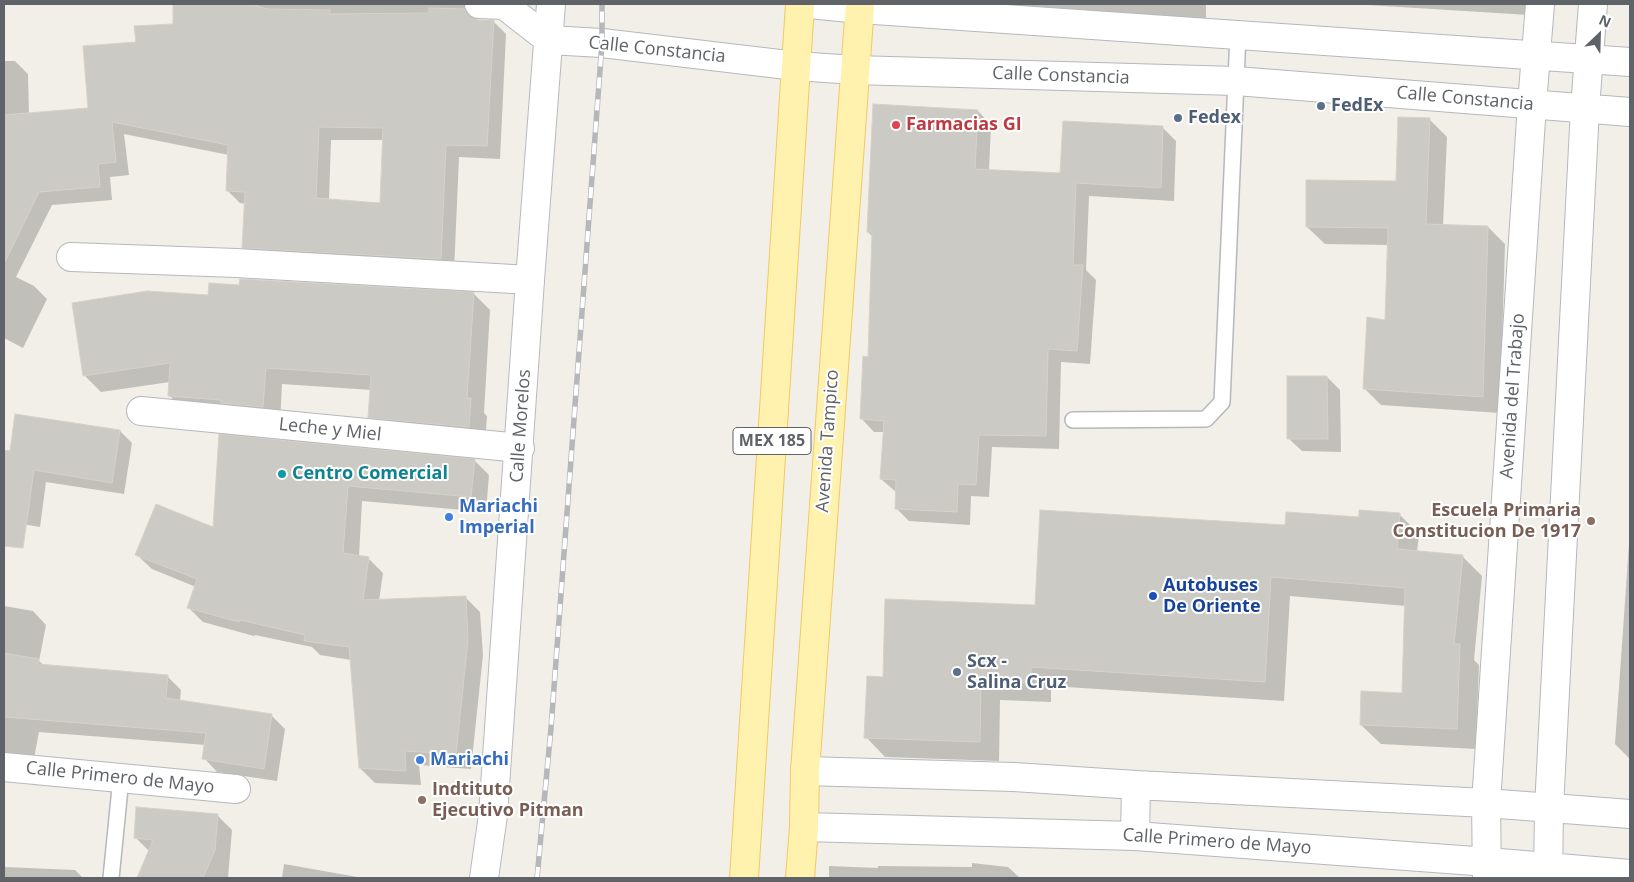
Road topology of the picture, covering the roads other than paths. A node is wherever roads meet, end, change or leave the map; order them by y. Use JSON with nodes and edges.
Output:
{"nodes":[{"id":1,"x":497,"y":4,"type":"edge"},
{"id":2,"x":551,"y":4,"type":"edge"},
{"id":3,"x":800,"y":4,"type":"edge"},
{"id":4,"x":809,"y":4,"type":"edge"},
{"id":5,"x":1540,"y":4,"type":"edge"},
{"id":6,"x":1593,"y":4,"type":"edge"},
{"id":7,"x":860,"y":6,"type":"edge"},
{"id":8,"x":1238,"y":34,"type":"junction"},
{"id":9,"x":550,"y":40,"type":"junction"},
{"id":10,"x":1537,"y":56,"type":"junction"},
{"id":11,"x":1588,"y":59,"type":"junction"},
{"id":12,"x":1630,"y":62,"type":"edge"},
{"id":13,"x":796,"y":66,"type":"junction"},
{"id":14,"x":855,"y":70,"type":"junction"},
{"id":15,"x":1236,"y":81,"type":"junction"},
{"id":16,"x":1532,"y":104,"type":"junction"},
{"id":17,"x":1585,"y":108,"type":"junction"},
{"id":18,"x":1630,"y":112,"type":"edge"},
{"id":19,"x":71,"y":257,"type":"dead end"},
{"id":20,"x":530,"y":280,"type":"junction"},
{"id":21,"x":141,"y":411,"type":"dead end"},
{"id":22,"x":1073,"y":420,"type":"dead end"},
{"id":23,"x":520,"y":448,"type":"junction"},
{"id":24,"x":4,"y":767,"type":"edge"},
{"id":25,"x":805,"y":771,"type":"junction"},
{"id":26,"x":121,"y":778,"type":"junction"},
{"id":27,"x":1136,"y":785,"type":"junction"},
{"id":28,"x":236,"y":789,"type":"dead end"},
{"id":29,"x":1486,"y":803,"type":"junction"},
{"id":30,"x":1549,"y":808,"type":"junction"},
{"id":31,"x":1630,"y":814,"type":"edge"},
{"id":32,"x":804,"y":827,"type":"junction"},
{"id":33,"x":1135,"y":836,"type":"junction"},
{"id":34,"x":1488,"y":870,"type":"edge"},
{"id":35,"x":1548,"y":873,"type":"edge"},
{"id":36,"x":1630,"y":874,"type":"edge"},
{"id":37,"x":111,"y":878,"type":"edge"},
{"id":38,"x":484,"y":878,"type":"edge"},
{"id":39,"x":744,"y":878,"type":"edge"},
{"id":40,"x":800,"y":878,"type":"edge"}],
"edges":[{"from":1,"to":9,"type":"street"},
{"from":2,"to":9,"type":"street","name":"Calle Morelos"},
{"from":3,"to":13,"type":"main road","number":"MEX 185"},
{"from":4,"to":7,"type":"street"},
{"from":5,"to":10,"type":"street","name":"Avenida del Trabajo"},
{"from":6,"to":11,"type":"street"},
{"from":7,"to":8,"type":"street"},
{"from":7,"to":14,"type":"main road","name":"Avenida Tampico","number":"MEX 185"},
{"from":8,"to":10,"type":"street"},
{"from":8,"to":15,"type":"lane"},
{"from":9,"to":13,"type":"street","name":"Calle Constancia"},
{"from":9,"to":20,"type":"street","name":"Calle Morelos"},
{"from":10,"to":11,"type":"street"},
{"from":10,"to":16,"type":"street","name":"Avenida del Trabajo"},
{"from":11,"to":12,"type":"street"},
{"from":11,"to":17,"type":"street"},
{"from":13,"to":14,"type":"street","name":"Calle Constancia"},
{"from":13,"to":39,"type":"main road","number":"MEX 185"},
{"from":14,"to":15,"type":"street","name":"Calle Constancia"},
{"from":14,"to":25,"type":"main road","name":"Avenida Tampico","number":"MEX 185"},
{"from":15,"to":16,"type":"street","name":"Calle Constancia"},
{"from":15,"to":22,"type":"lane"},
{"from":16,"to":17,"type":"street","name":"Calle Constancia"},
{"from":16,"to":29,"type":"street","name":"Avenida del Trabajo"},
{"from":17,"to":18,"type":"street","name":"Calle Constancia"},
{"from":17,"to":30,"type":"street"},
{"from":19,"to":20,"type":"street"},
{"from":20,"to":23,"type":"street","name":"Calle Morelos"},
{"from":21,"to":23,"type":"street","name":"Leche y Miel"},
{"from":23,"to":38,"type":"street","name":"Calle Morelos"},
{"from":24,"to":26,"type":"street","name":"Calle Primero de Mayo"},
{"from":25,"to":27,"type":"street"},
{"from":25,"to":32,"type":"main road","name":"Avenida Tampico","number":"MEX 185"},
{"from":26,"to":28,"type":"street","name":"Calle Primero de Mayo"},
{"from":26,"to":37,"type":"lane"},
{"from":27,"to":29,"type":"street"},
{"from":27,"to":33,"type":"street"},
{"from":29,"to":30,"type":"street"},
{"from":29,"to":34,"type":"street","name":"Avenida del Trabajo"},
{"from":30,"to":31,"type":"street"},
{"from":30,"to":35,"type":"street"},
{"from":32,"to":33,"type":"street","name":"Calle Primero de Mayo"},
{"from":32,"to":40,"type":"main road","name":"Avenida Tampico","number":"MEX 185"},
{"from":33,"to":34,"type":"street","name":"Calle Primero de Mayo"},
{"from":34,"to":35,"type":"street","name":"Calle Primero de Mayo"},
{"from":35,"to":36,"type":"street","name":"Calle Primero de Mayo"}]}
